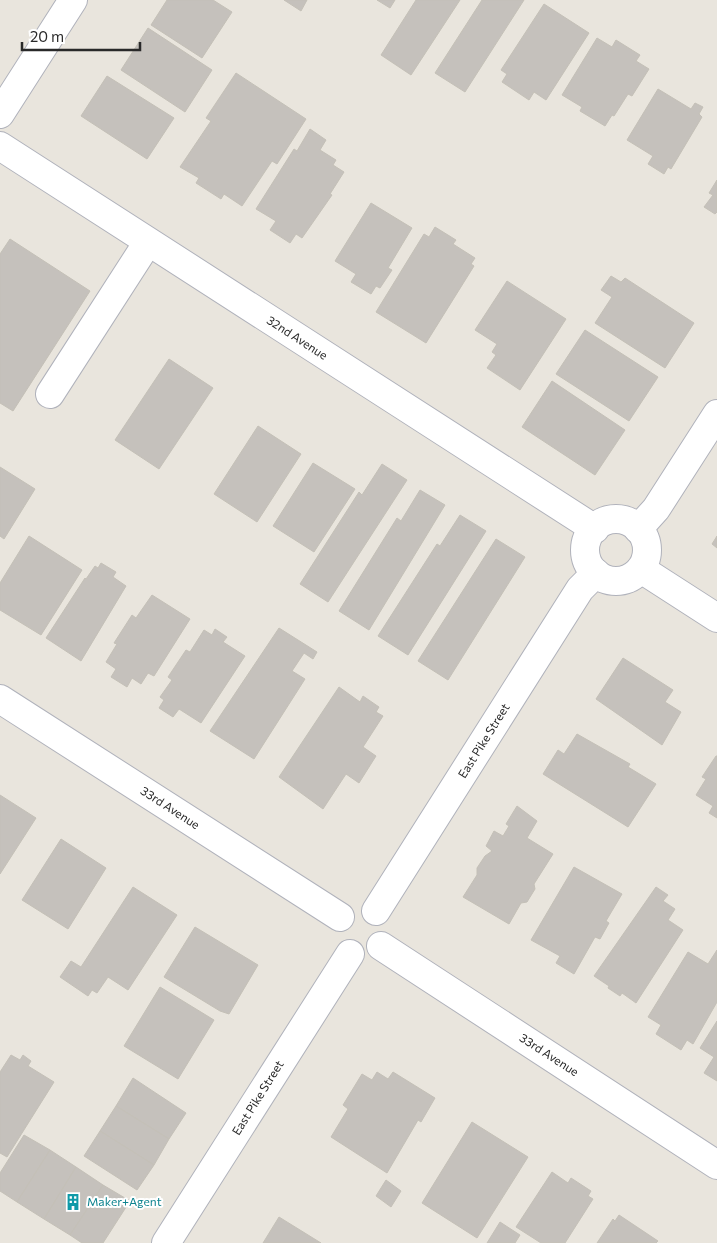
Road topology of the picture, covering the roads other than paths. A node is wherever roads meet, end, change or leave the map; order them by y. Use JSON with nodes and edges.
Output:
{"nodes":[{"id":1,"x":73,"y":0,"type":"edge"},
{"id":2,"x":0,"y":114,"type":"edge"},
{"id":3,"x":0,"y":146,"type":"edge"},
{"id":4,"x":148,"y":242,"type":"junction"},
{"id":5,"x":50,"y":394,"type":"dead end"},
{"id":6,"x":717,"y":414,"type":"edge"},
{"id":7,"x":594,"y":529,"type":"junction"},
{"id":8,"x":638,"y":529,"type":"junction"},
{"id":9,"x":641,"y":569,"type":"junction"},
{"id":10,"x":596,"y":573,"type":"junction"},
{"id":11,"x":717,"y":618,"type":"edge"},
{"id":12,"x":0,"y":699,"type":"edge"},
{"id":13,"x":376,"y":911,"type":"junction"},
{"id":14,"x":340,"y":917,"type":"junction"},
{"id":15,"x":381,"y":946,"type":"junction"},
{"id":16,"x":350,"y":954,"type":"junction"},
{"id":17,"x":717,"y":1165,"type":"edge"},
{"id":18,"x":166,"y":1243,"type":"edge"}],
"edges":[{"from":1,"to":2,"type":"street"},
{"from":3,"to":4,"type":"street","name":"32nd Avenue"},
{"from":4,"to":5,"type":"street"},
{"from":4,"to":7,"type":"street","name":"32nd Avenue"},
{"from":6,"to":8,"type":"street"},
{"from":7,"to":8,"type":"street"},
{"from":7,"to":10,"type":"street"},
{"from":8,"to":9,"type":"street"},
{"from":9,"to":10,"type":"street"},
{"from":9,"to":11,"type":"street"},
{"from":10,"to":13,"type":"street","name":"East Pike Street"},
{"from":12,"to":14,"type":"street","name":"33rd Avenue"},
{"from":13,"to":14,"type":"street"},
{"from":13,"to":15,"type":"street"},
{"from":14,"to":16,"type":"street"},
{"from":15,"to":16,"type":"street"},
{"from":15,"to":17,"type":"street","name":"33rd Avenue"},
{"from":16,"to":18,"type":"street","name":"East Pike Street"}]}
